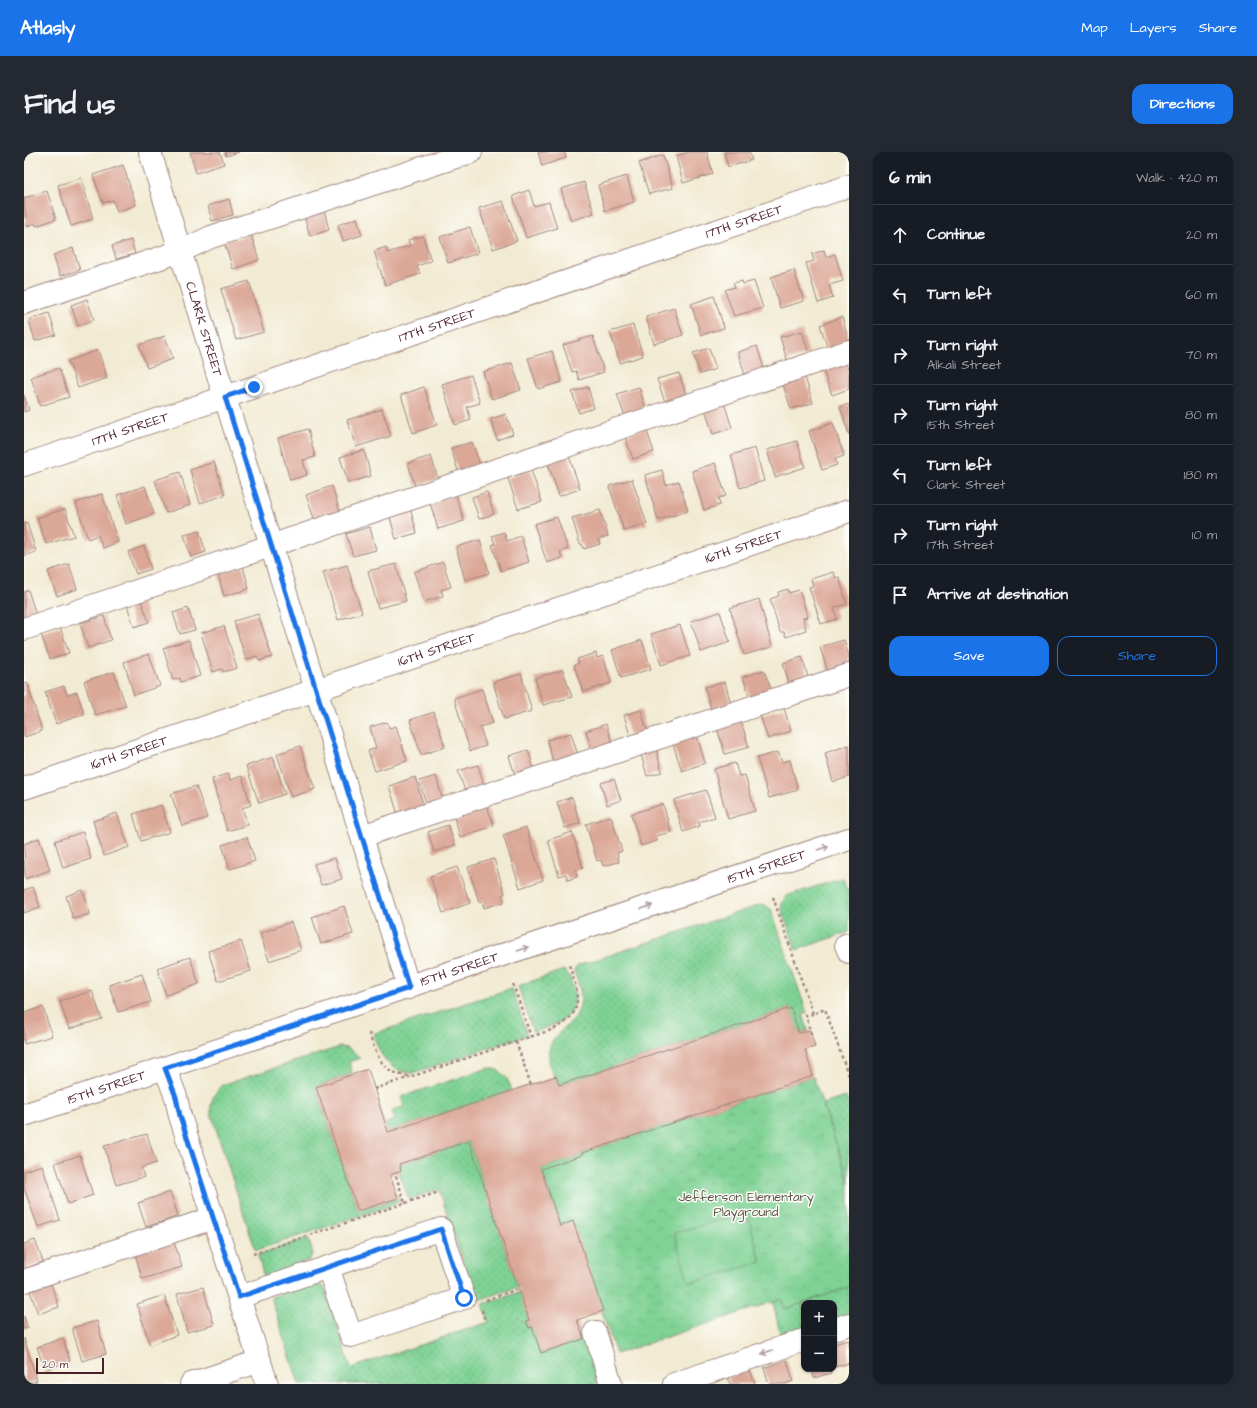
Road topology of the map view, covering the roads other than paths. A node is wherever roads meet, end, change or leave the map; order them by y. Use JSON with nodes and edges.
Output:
{"nodes":[{"id":1,"x":150,"y":152,"type":"edge"},
{"id":2,"x":471,"y":152,"type":"edge"},
{"id":3,"x":849,"y":186,"type":"edge"},
{"id":4,"x":181,"y":251,"type":"junction"},
{"id":5,"x":24,"y":303,"type":"edge"},
{"id":6,"x":849,"y":351,"type":"edge"},
{"id":7,"x":225,"y":397,"type":"junction"},
{"id":8,"x":24,"y":465,"type":"edge"},
{"id":9,"x":849,"y":511,"type":"edge"},
{"id":10,"x":272,"y":546,"type":"junction"},
{"id":11,"x":24,"y":629,"type":"edge"},
{"id":12,"x":849,"y":676,"type":"edge"},
{"id":13,"x":316,"y":690,"type":"junction"},
{"id":14,"x":24,"y":788,"type":"edge"},
{"id":15,"x":362,"y":836,"type":"junction"},
{"id":16,"x":848,"y":843,"type":"edge"},
{"id":17,"x":849,"y":944,"type":"edge"},
{"id":18,"x":849,"y":952,"type":"edge"},
{"id":19,"x":409,"y":988,"type":"junction"},
{"id":20,"x":165,"y":1068,"type":"junction"},
{"id":21,"x":24,"y":1115,"type":"edge"},
{"id":22,"x":213,"y":1218,"type":"junction"},
{"id":23,"x":328,"y":1267,"type":"junction"},
{"id":24,"x":24,"y":1281,"type":"edge"},
{"id":25,"x":239,"y":1297,"type":"junction"},
{"id":26,"x":849,"y":1324,"type":"edge"},
{"id":27,"x":837,"y":1329,"type":"edge"},
{"id":28,"x":594,"y":1332,"type":"dead end"},
{"id":29,"x":801,"y":1341,"type":"edge"},
{"id":30,"x":260,"y":1361,"type":"junction"},
{"id":31,"x":191,"y":1384,"type":"edge"},
{"id":32,"x":267,"y":1384,"type":"edge"},
{"id":33,"x":612,"y":1384,"type":"edge"},
{"id":34,"x":674,"y":1384,"type":"edge"}],
"edges":[{"from":1,"to":4,"type":"street","name":"CLARK STREET"},
{"from":2,"to":4,"type":"street"},
{"from":3,"to":7,"type":"street","name":"17TH STREET"},
{"from":4,"to":5,"type":"street"},
{"from":4,"to":7,"type":"street","name":"CLARK STREET"},
{"from":6,"to":10,"type":"street"},
{"from":7,"to":8,"type":"street","name":"17TH STREET"},
{"from":7,"to":10,"type":"street","name":"CLARK STREET"},
{"from":9,"to":13,"type":"street","name":"16TH STREET"},
{"from":10,"to":11,"type":"street"},
{"from":10,"to":13,"type":"street","name":"CLARK STREET"},
{"from":12,"to":15,"type":"street"},
{"from":13,"to":14,"type":"street","name":"16TH STREET"},
{"from":13,"to":15,"type":"street","name":"CLARK STREET"},
{"from":15,"to":19,"type":"street","name":"CLARK STREET"},
{"from":19,"to":16,"type":"street","name":"15TH STREET","one_way":true},
{"from":17,"to":18,"type":"street"},
{"from":19,"to":20,"type":"street","name":"15TH STREET"},
{"from":20,"to":21,"type":"street","name":"15TH STREET"},
{"from":20,"to":22,"type":"street"},
{"from":22,"to":24,"type":"street"},
{"from":22,"to":25,"type":"street"},
{"from":23,"to":23,"type":"street"},
{"from":23,"to":25,"type":"street"},
{"from":25,"to":30,"type":"street"},
{"from":26,"to":27,"type":"street"},
{"from":28,"to":33,"type":"street"},
{"from":29,"to":34,"type":"street","one_way":true},
{"from":30,"to":31,"type":"street"},
{"from":30,"to":32,"type":"street"}]}
